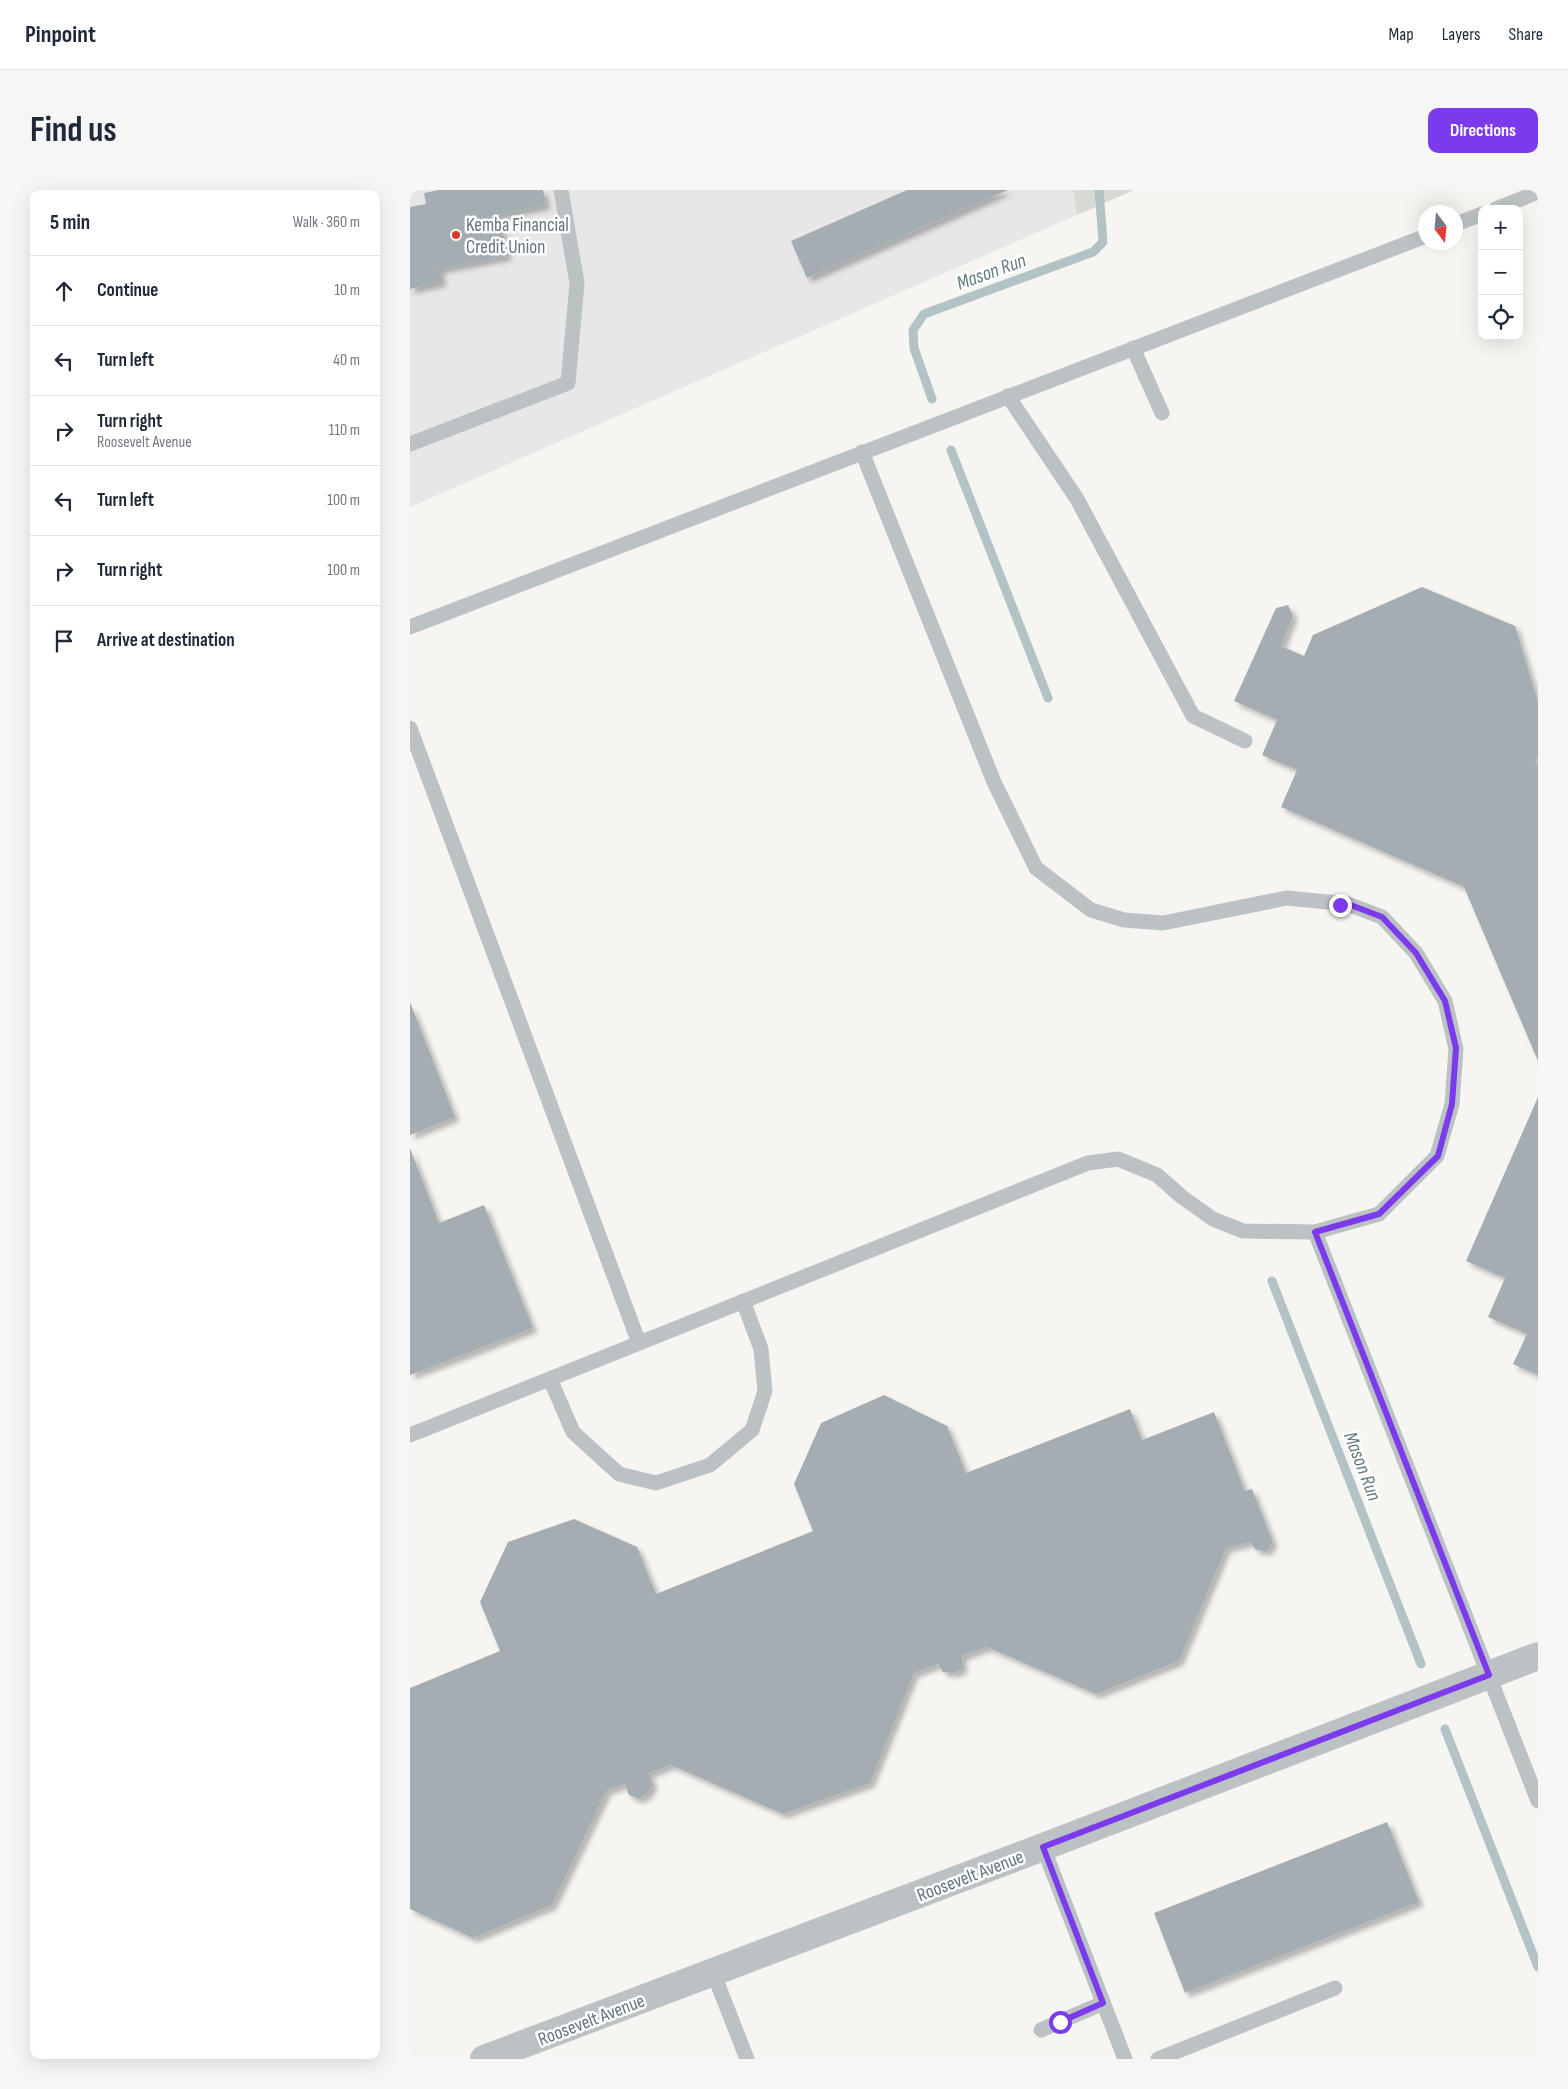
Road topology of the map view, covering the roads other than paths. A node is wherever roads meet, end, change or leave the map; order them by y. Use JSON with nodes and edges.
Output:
{"nodes":[{"id":1,"x":561,"y":190,"type":"edge"},
{"id":2,"x":1538,"y":192,"type":"edge"},
{"id":3,"x":1506,"y":205,"type":"edge"},
{"id":4,"x":1478,"y":216,"type":"edge"},
{"id":5,"x":1463,"y":221,"type":"edge"},
{"id":6,"x":1418,"y":239,"type":"edge"},
{"id":7,"x":1133,"y":348,"type":"junction"},
{"id":8,"x":1008,"y":396,"type":"junction"},
{"id":9,"x":1162,"y":413,"type":"dead end"},
{"id":10,"x":410,"y":444,"type":"edge"},
{"id":11,"x":862,"y":452,"type":"junction"},
{"id":12,"x":410,"y":628,"type":"edge"},
{"id":13,"x":410,"y":728,"type":"edge"},
{"id":14,"x":1245,"y":741,"type":"dead end"},
{"id":15,"x":1315,"y":1232,"type":"junction"},
{"id":16,"x":743,"y":1302,"type":"junction"},
{"id":17,"x":639,"y":1343,"type":"junction"},
{"id":18,"x":550,"y":1379,"type":"junction"},
{"id":19,"x":410,"y":1435,"type":"edge"},
{"id":20,"x":1538,"y":1656,"type":"edge"},
{"id":21,"x":1489,"y":1675,"type":"junction"},
{"id":22,"x":1538,"y":1801,"type":"edge"},
{"id":23,"x":1043,"y":1847,"type":"junction"},
{"id":24,"x":713,"y":1972,"type":"junction"},
{"id":25,"x":1335,"y":1988,"type":"dead end"},
{"id":26,"x":1103,"y":2003,"type":"junction"},
{"id":27,"x":1041,"y":2030,"type":"dead end"},
{"id":28,"x":484,"y":2059,"type":"edge"},
{"id":29,"x":747,"y":2059,"type":"edge"},
{"id":30,"x":1125,"y":2059,"type":"edge"},
{"id":31,"x":1158,"y":2059,"type":"edge"}],
"edges":[{"from":1,"to":10,"type":"lane"},
{"from":2,"to":3,"type":"lane"},
{"from":4,"to":5,"type":"lane"},
{"from":6,"to":7,"type":"lane"},
{"from":7,"to":8,"type":"lane"},
{"from":7,"to":9,"type":"lane"},
{"from":8,"to":11,"type":"lane"},
{"from":8,"to":14,"type":"lane"},
{"from":11,"to":12,"type":"lane"},
{"from":11,"to":15,"type":"lane"},
{"from":13,"to":17,"type":"lane"},
{"from":15,"to":16,"type":"lane"},
{"from":15,"to":21,"type":"lane"},
{"from":16,"to":17,"type":"lane"},
{"from":16,"to":18,"type":"lane"},
{"from":17,"to":18,"type":"lane"},
{"from":18,"to":19,"type":"lane"},
{"from":20,"to":21,"type":"street","name":"Roosevelt Avenue"},
{"from":21,"to":22,"type":"lane"},
{"from":21,"to":23,"type":"street","name":"Roosevelt Avenue"},
{"from":23,"to":24,"type":"street","name":"Roosevelt Avenue"},
{"from":23,"to":26,"type":"lane"},
{"from":24,"to":28,"type":"street","name":"Roosevelt Avenue"},
{"from":24,"to":29,"type":"lane"},
{"from":25,"to":31,"type":"lane"},
{"from":26,"to":27,"type":"lane"},
{"from":26,"to":30,"type":"lane"}]}
